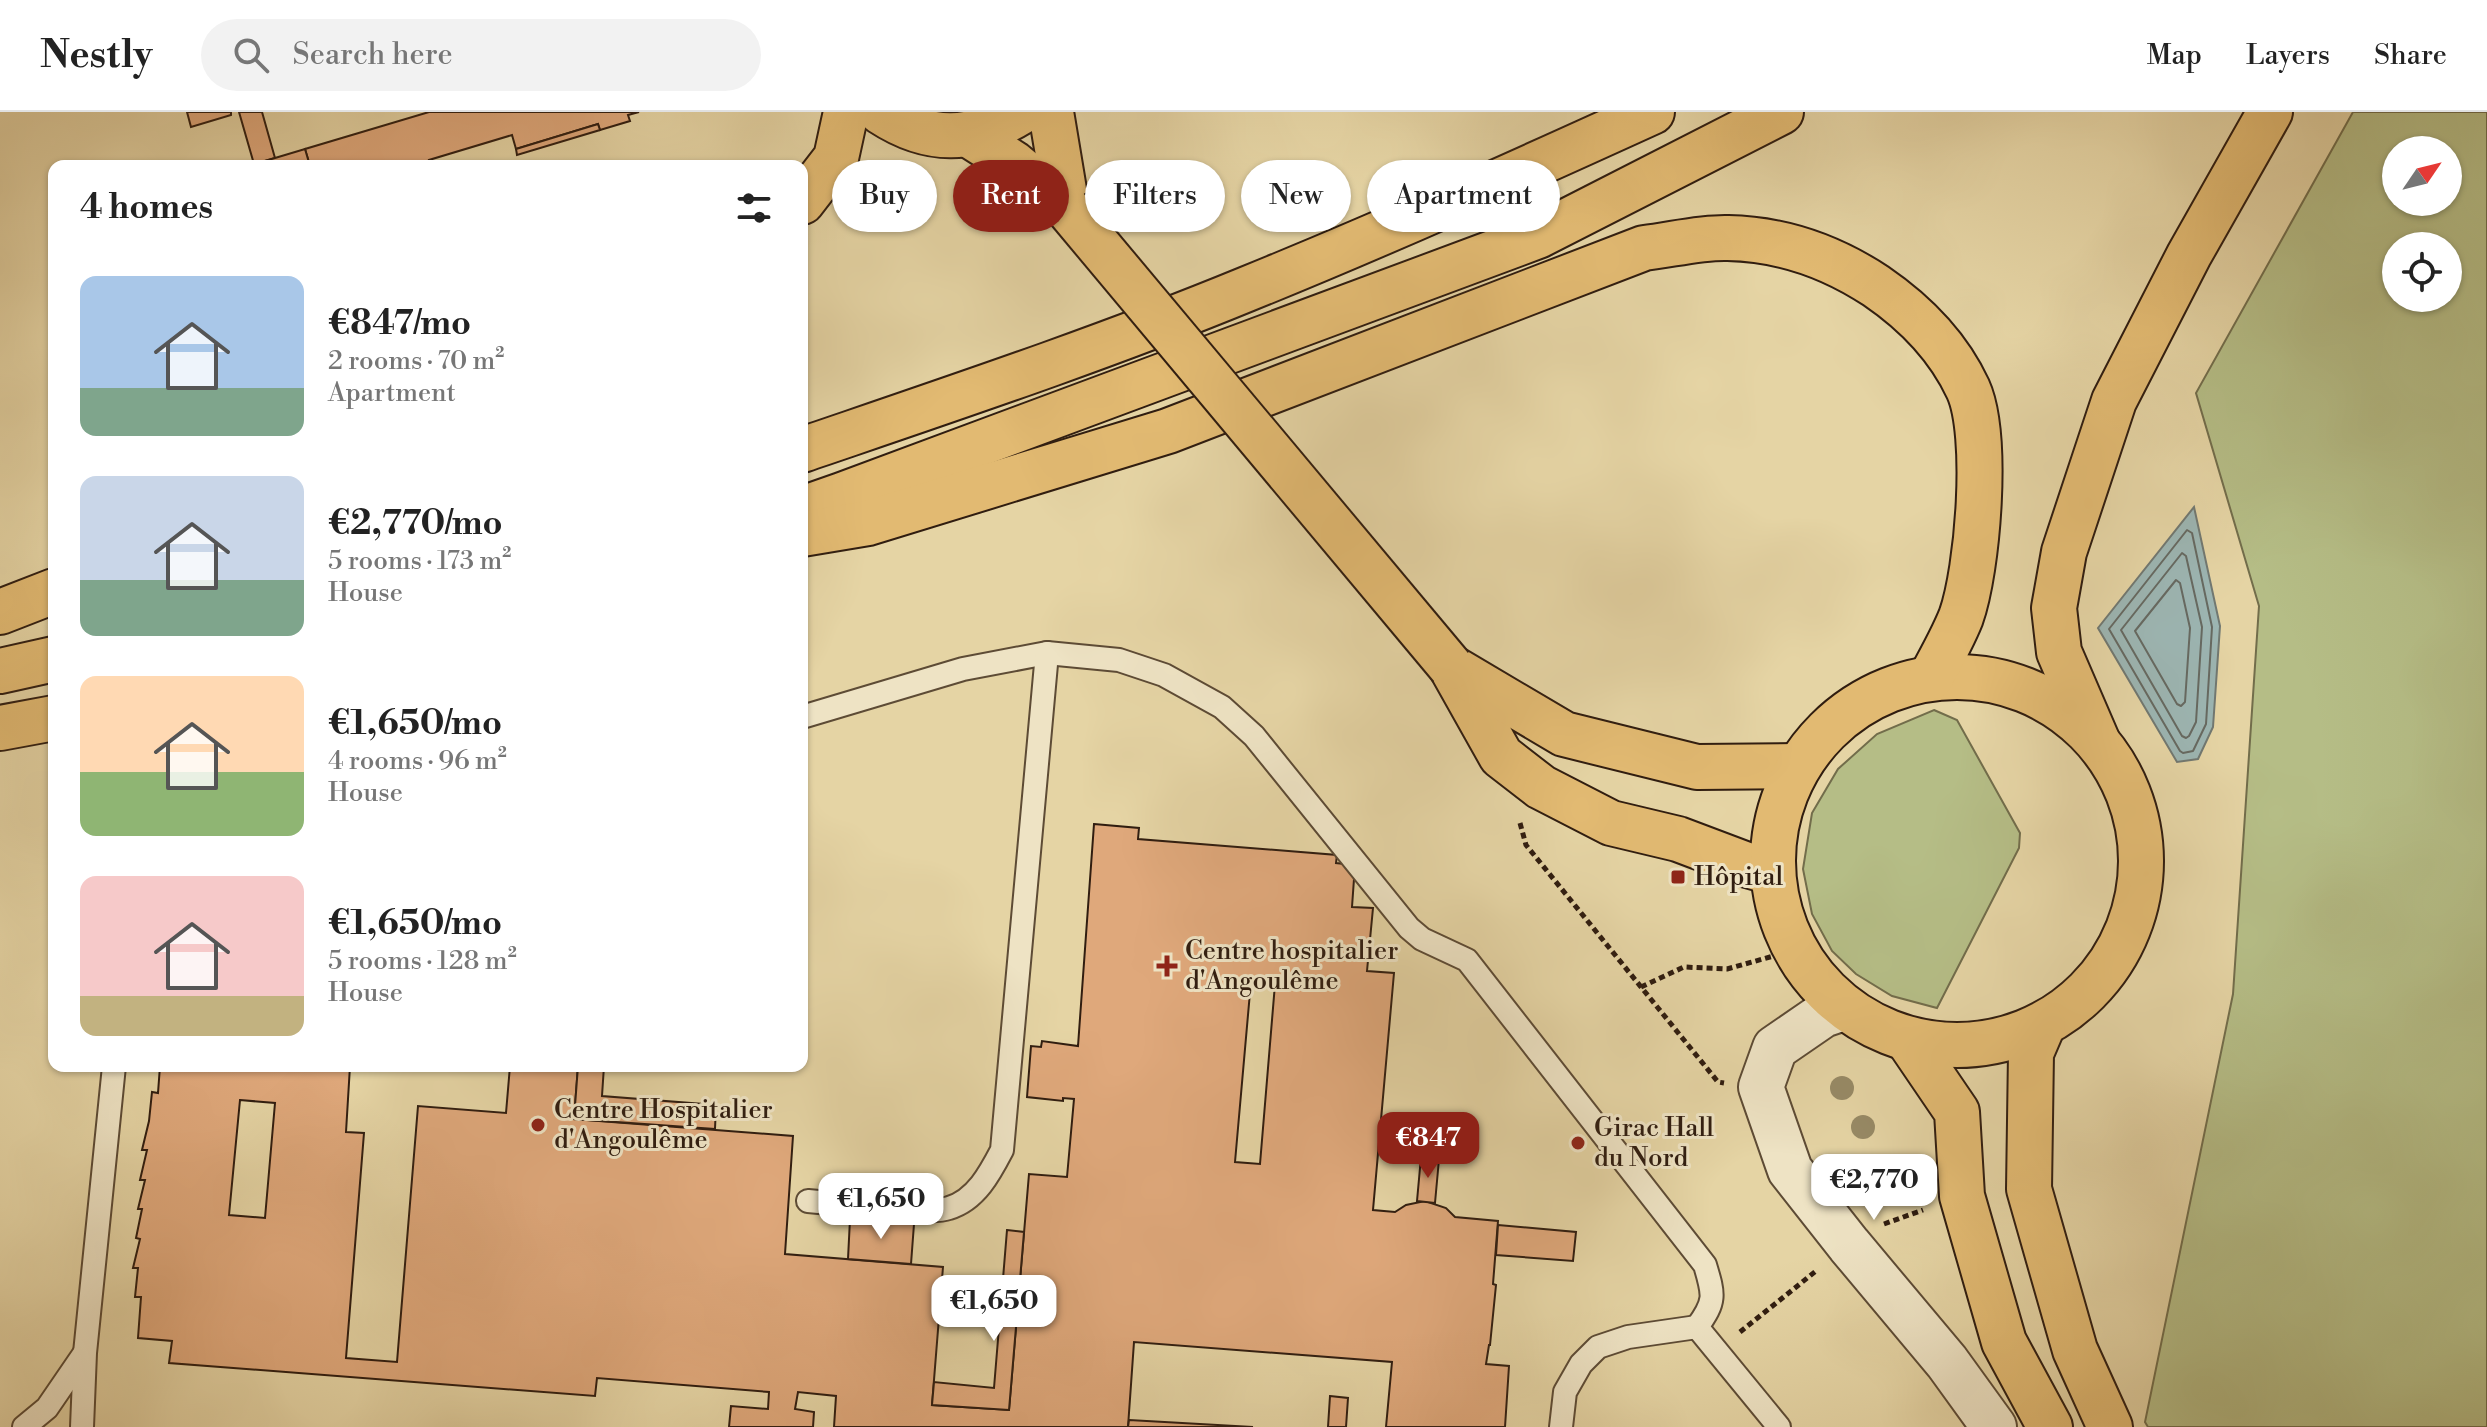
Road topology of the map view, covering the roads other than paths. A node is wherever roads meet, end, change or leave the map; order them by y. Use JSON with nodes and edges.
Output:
{"nodes":[{"id":1,"x":846,"y":112,"type":"edge"},
{"id":2,"x":881,"y":112,"type":"edge"},
{"id":3,"x":1021,"y":112,"type":"edge"},
{"id":4,"x":1051,"y":112,"type":"edge"},
{"id":5,"x":1652,"y":112,"type":"edge"},
{"id":6,"x":1781,"y":112,"type":"edge"},
{"id":7,"x":2270,"y":112,"type":"edge"},
{"id":8,"x":969,"y":135,"type":"junction"},
{"id":9,"x":1008,"y":160,"type":"edge"},
{"id":10,"x":1059,"y":160,"type":"edge"},
{"id":11,"x":808,"y":194,"type":"edge"},
{"id":12,"x":1069,"y":210,"type":"edge"},
{"id":13,"x":808,"y":448,"type":"edge"},
{"id":14,"x":808,"y":507,"type":"edge"},
{"id":15,"x":808,"y":533,"type":"edge"},
{"id":16,"x":48,"y":593,"type":"edge"},
{"id":17,"x":0,"y":612,"type":"edge"},
{"id":18,"x":1047,"y":653,"type":"junction"},
{"id":19,"x":48,"y":660,"type":"edge"},
{"id":20,"x":1451,"y":667,"type":"junction"},
{"id":21,"x":0,"y":671,"type":"edge"},
{"id":22,"x":1931,"y":677,"type":"junction"},
{"id":23,"x":808,"y":715,"type":"edge"},
{"id":24,"x":48,"y":719,"type":"edge"},
{"id":25,"x":0,"y":728,"type":"edge"},
{"id":26,"x":2097,"y":740,"type":"junction"},
{"id":27,"x":1798,"y":766,"type":"junction"},
{"id":28,"x":1772,"y":872,"type":"junction"},
{"id":29,"x":1844,"y":1008,"type":"junction"},
{"id":30,"x":2043,"y":1025,"type":"junction"},
{"id":31,"x":1908,"y":1040,"type":"junction"},
{"id":32,"x":113,"y":1072,"type":"edge"},
{"id":33,"x":808,"y":1201,"type":"dead end"},
{"id":34,"x":1697,"y":1327,"type":"junction"},
{"id":35,"x":85,"y":1353,"type":"junction"},
{"id":36,"x":24,"y":1427,"type":"edge"},
{"id":37,"x":82,"y":1427,"type":"edge"},
{"id":38,"x":1561,"y":1427,"type":"edge"},
{"id":39,"x":1779,"y":1427,"type":"edge"},
{"id":40,"x":1994,"y":1427,"type":"edge"},
{"id":41,"x":2050,"y":1427,"type":"edge"},
{"id":42,"x":2110,"y":1427,"type":"edge"}],
"edges":[{"from":1,"to":11,"type":"main road"},
{"from":2,"to":8,"type":"main road"},
{"from":3,"to":8,"type":"main road"},
{"from":4,"to":10,"type":"main road"},
{"from":5,"to":13,"type":"main road"},
{"from":6,"to":14,"type":"main road"},
{"from":7,"to":26,"type":"main road"},
{"from":8,"to":9,"type":"main road"},
{"from":12,"to":20,"type":"main road","bridge":true},
{"from":15,"to":22,"type":"main road"},
{"from":16,"to":17,"type":"main road"},
{"from":18,"to":23,"type":"lane"},
{"from":18,"to":33,"type":"lane"},
{"from":18,"to":34,"type":"lane"},
{"from":19,"to":21,"type":"main road"},
{"from":20,"to":27,"type":"main road"},
{"from":20,"to":28,"type":"main road"},
{"from":22,"to":26,"type":"main road"},
{"from":22,"to":27,"type":"main road"},
{"from":24,"to":25,"type":"main road"},
{"from":26,"to":30,"type":"main road"},
{"from":27,"to":28,"type":"main road"},
{"from":28,"to":29,"type":"main road"},
{"from":29,"to":31,"type":"main road"},
{"from":29,"to":40,"type":"street"},
{"from":30,"to":31,"type":"main road"},
{"from":30,"to":42,"type":"main road"},
{"from":31,"to":41,"type":"main road"},
{"from":32,"to":35,"type":"lane"},
{"from":34,"to":38,"type":"lane"},
{"from":34,"to":39,"type":"lane"},
{"from":35,"to":36,"type":"lane"},
{"from":35,"to":37,"type":"lane"}]}
